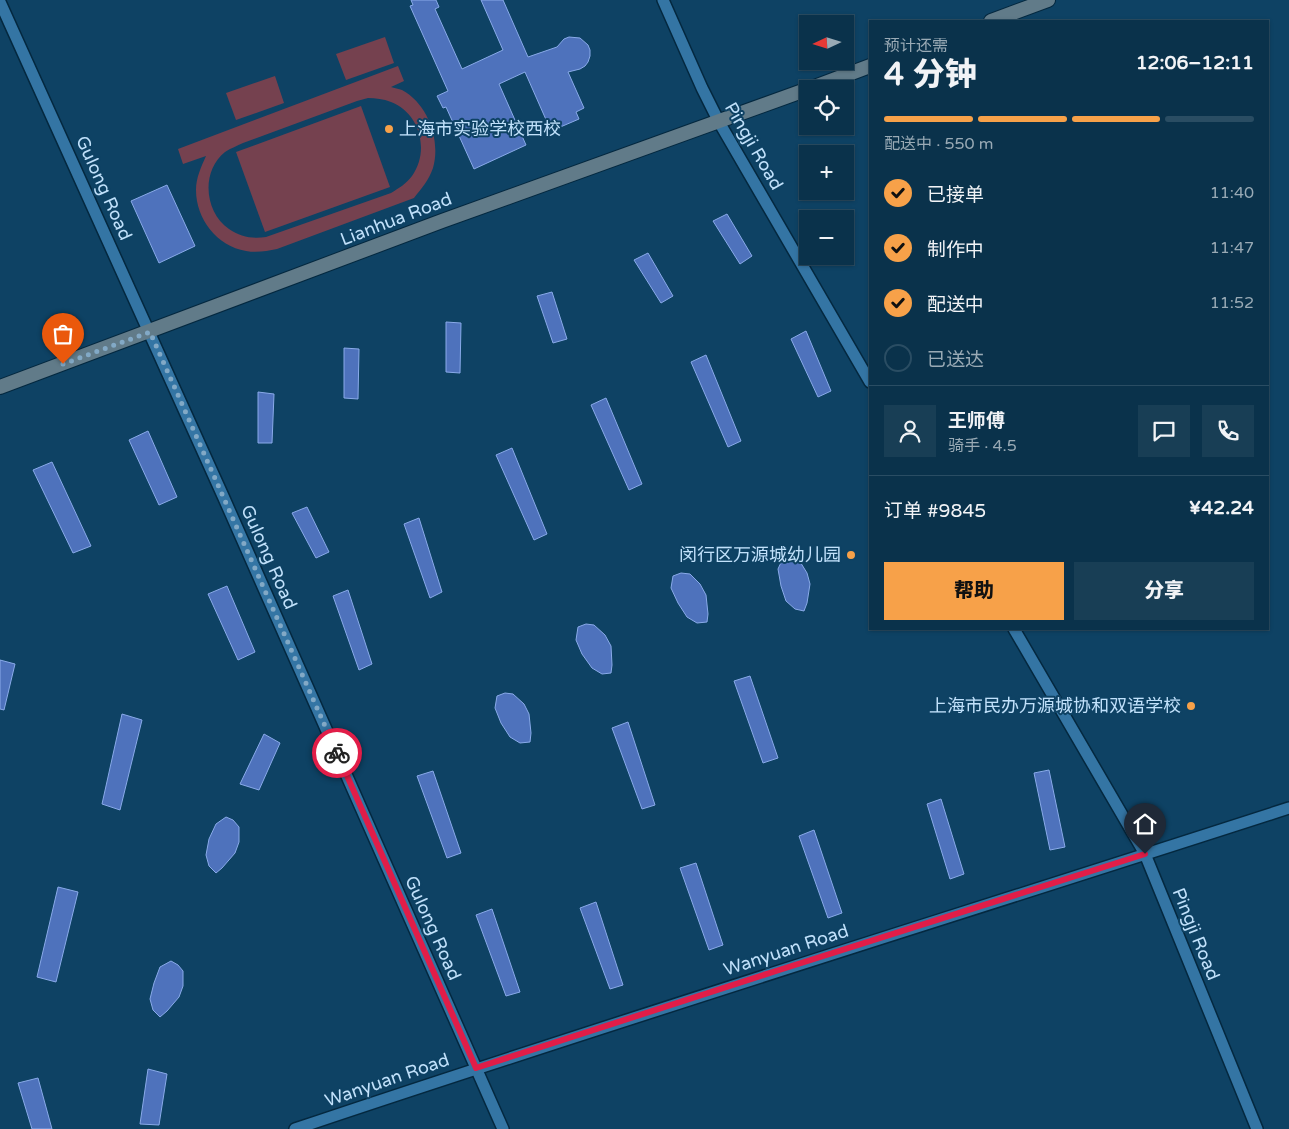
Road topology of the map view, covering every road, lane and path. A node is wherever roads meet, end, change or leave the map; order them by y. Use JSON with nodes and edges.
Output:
{"nodes":[{"id":1,"x":662,"y":0,"type":"edge"},
{"id":2,"x":1048,"y":0,"type":"edge"},
{"id":3,"x":0,"y":2,"type":"edge"},
{"id":4,"x":994,"y":20,"type":"edge"},
{"id":5,"x":869,"y":66,"type":"edge"},
{"id":6,"x":832,"y":80,"type":"edge"},
{"id":7,"x":799,"y":92,"type":"edge"},
{"id":8,"x":719,"y":122,"type":"junction"},
{"id":9,"x":150,"y":332,"type":"junction"},
{"id":10,"x":869,"y":380,"type":"edge"},
{"id":11,"x":0,"y":387,"type":"edge"},
{"id":12,"x":1015,"y":630,"type":"edge"},
{"id":13,"x":1289,"y":808,"type":"edge"},
{"id":14,"x":1145,"y":854,"type":"junction"},
{"id":15,"x":476,"y":1068,"type":"junction"},
{"id":16,"x":295,"y":1129,"type":"edge"},
{"id":17,"x":503,"y":1129,"type":"edge"},
{"id":18,"x":1257,"y":1129,"type":"edge"}],
"edges":[{"from":1,"to":8,"type":"street","name":"Pingji Road"},
{"from":2,"to":4,"type":"main road"},
{"from":3,"to":9,"type":"street","name":"Gulong Road"},
{"from":5,"to":6,"type":"main road","name":"Lianhua Road"},
{"from":7,"to":8,"type":"main road","name":"Lianhua Road"},
{"from":8,"to":9,"type":"main road","name":"Lianhua Road"},
{"from":8,"to":10,"type":"street","name":"Pingji Road"},
{"from":9,"to":11,"type":"main road","name":"Lianhua Road"},
{"from":9,"to":15,"type":"street","name":"Gulong Road"},
{"from":12,"to":14,"type":"street","name":"Pingji Road"},
{"from":13,"to":14,"type":"street","name":"Wanyuan Road"},
{"from":14,"to":15,"type":"street","name":"Wanyuan Road"},
{"from":14,"to":18,"type":"street","name":"Pingji Road"},
{"from":15,"to":16,"type":"street","name":"Wanyuan Road"},
{"from":15,"to":17,"type":"street","name":"Gulong Road"}]}
